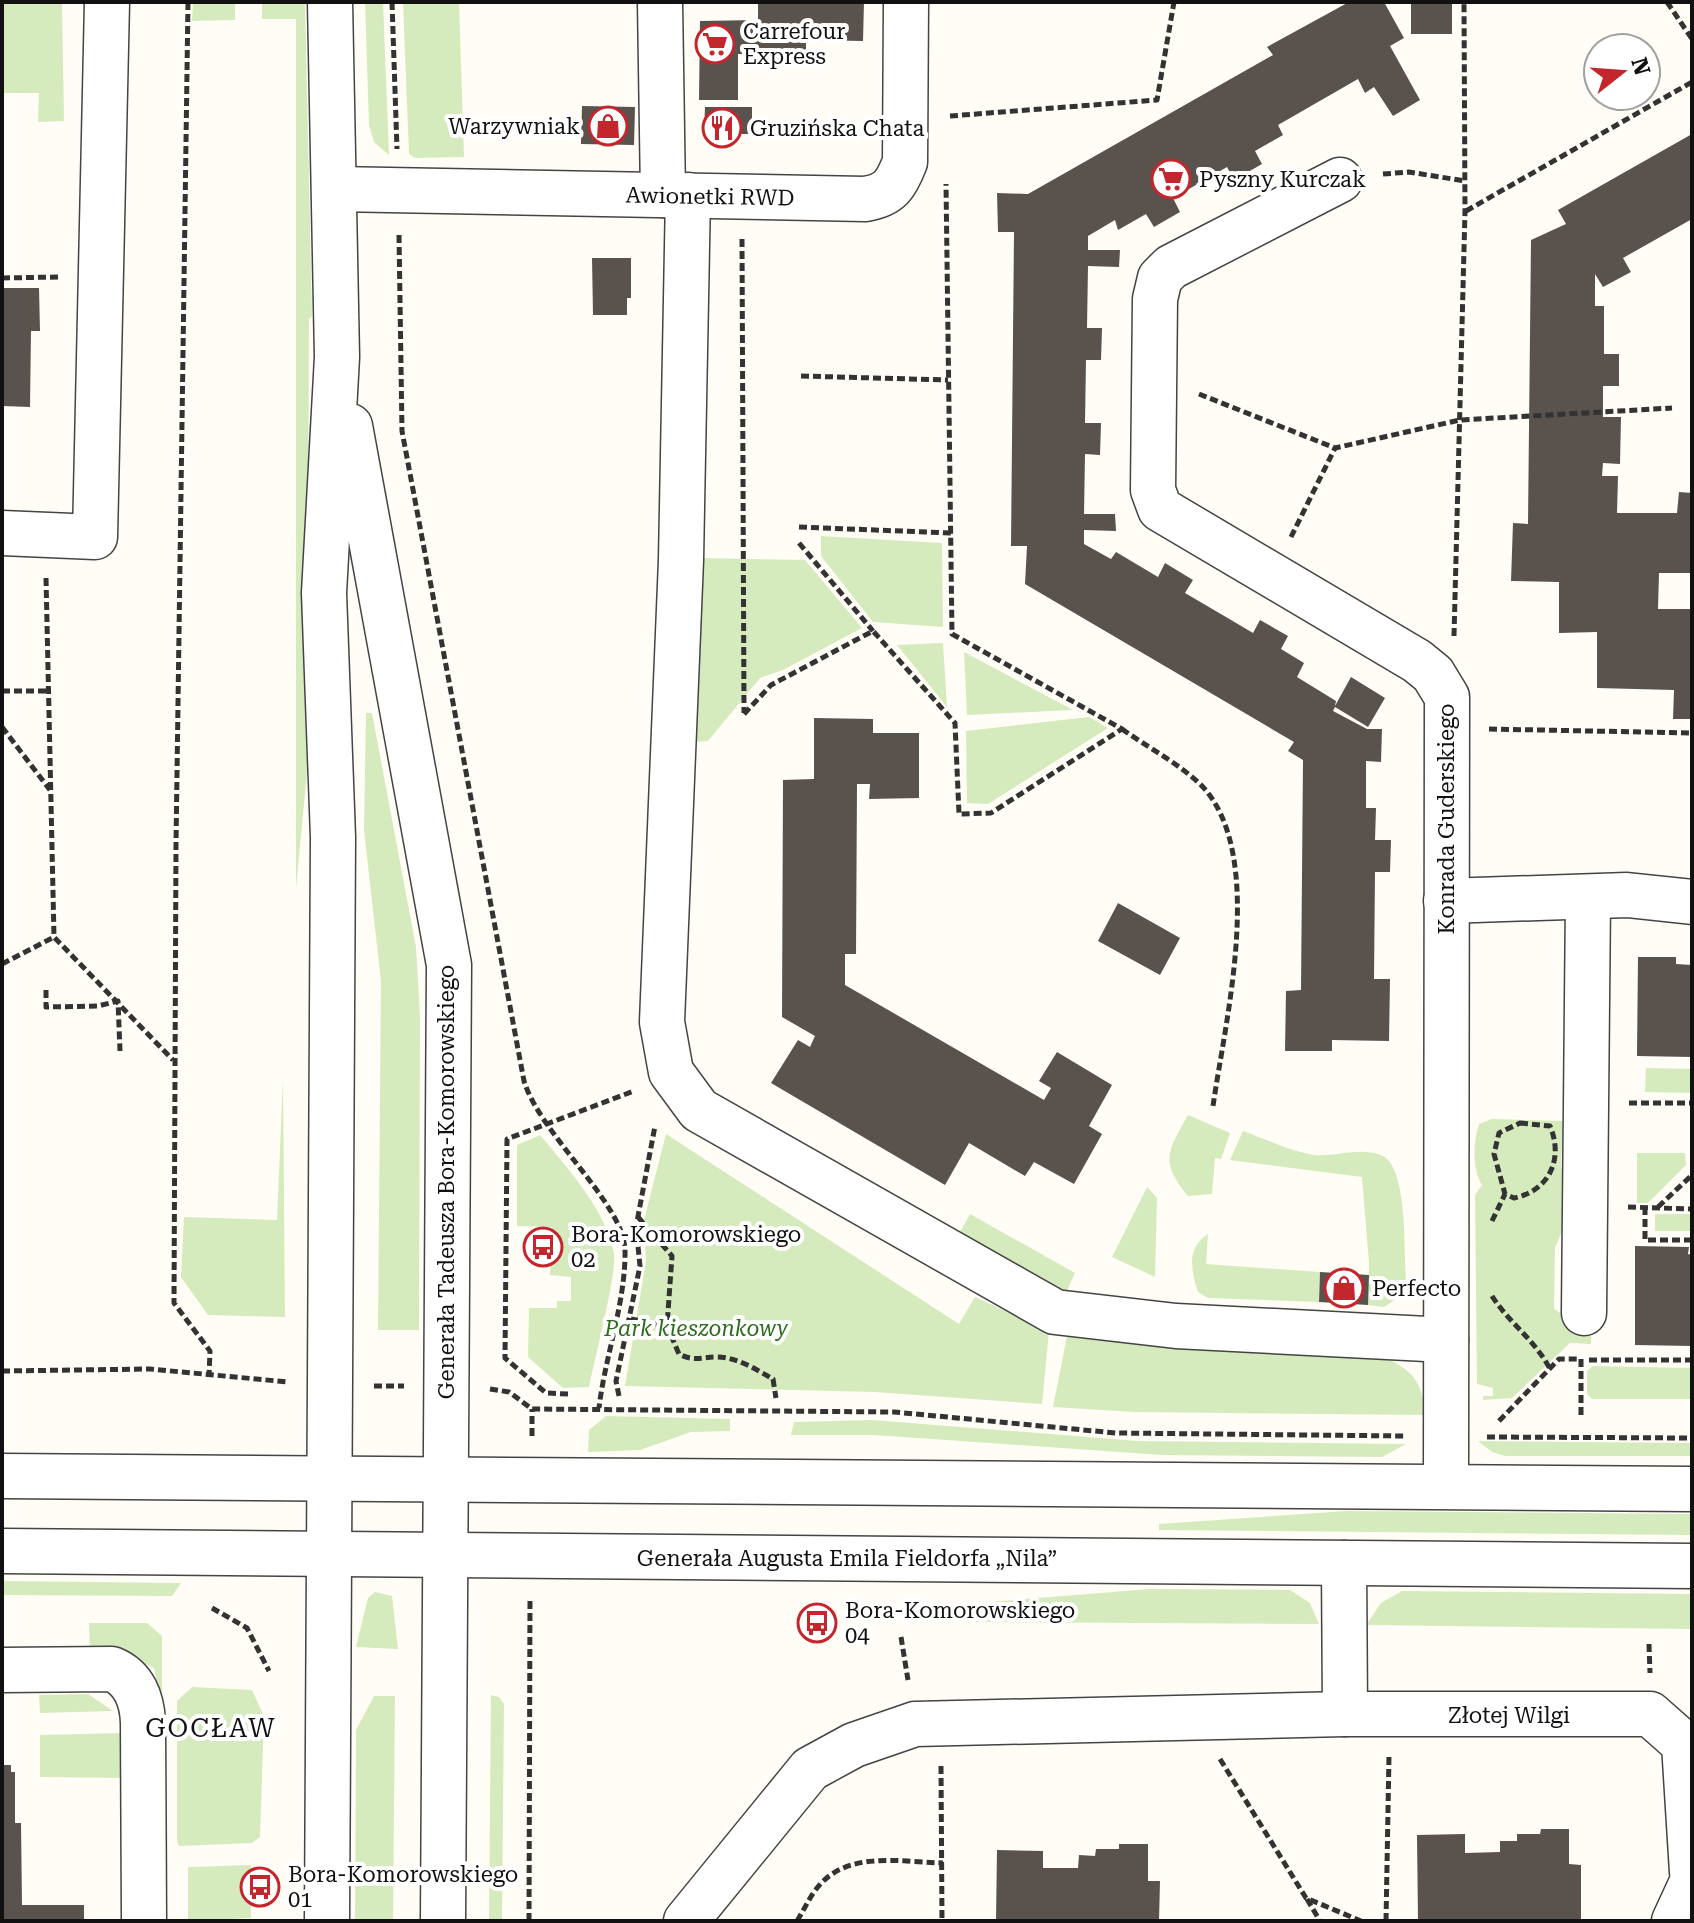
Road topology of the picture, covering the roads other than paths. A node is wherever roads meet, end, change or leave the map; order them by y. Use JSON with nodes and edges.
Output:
{"nodes":[{"id":1,"x":107,"y":2,"type":"edge"},
{"id":2,"x":330,"y":2,"type":"edge"},
{"id":3,"x":660,"y":2,"type":"edge"},
{"id":4,"x":906,"y":2,"type":"edge"},
{"id":5,"x":1340,"y":180,"type":"road end"},
{"id":6,"x":335,"y":189,"type":"junction"},
{"id":7,"x":676,"y":195,"type":"junction"},
{"id":8,"x":337,"y":357,"type":"junction"},
{"id":9,"x":2,"y":533,"type":"edge"},
{"id":10,"x":1588,"y":898,"type":"junction"},
{"id":11,"x":1446,"y":901,"type":"junction"},
{"id":12,"x":1692,"y":902,"type":"edge"},
{"id":13,"x":1584,"y":1313,"type":"dead end"},
{"id":14,"x":1446,"y":1340,"type":"junction"},
{"id":15,"x":2,"y":1476,"type":"edge"},
{"id":16,"x":330,"y":1478,"type":"junction"},
{"id":17,"x":445,"y":1478,"type":"junction"},
{"id":18,"x":1446,"y":1485,"type":"junction"},
{"id":19,"x":1692,"y":1489,"type":"edge"},
{"id":20,"x":2,"y":1551,"type":"edge"},
{"id":21,"x":329,"y":1555,"type":"junction"},
{"id":22,"x":446,"y":1555,"type":"junction"},
{"id":23,"x":1344,"y":1563,"type":"junction"},
{"id":24,"x":1692,"y":1566,"type":"edge"},
{"id":25,"x":2,"y":1670,"type":"edge"},
{"id":26,"x":1345,"y":1714,"type":"junction"},
{"id":27,"x":1688,"y":1744,"type":"edge"},
{"id":28,"x":1692,"y":1872,"type":"edge"},
{"id":29,"x":1692,"y":1882,"type":"edge"},
{"id":30,"x":144,"y":1921,"type":"edge"},
{"id":31,"x":327,"y":1921,"type":"edge"},
{"id":32,"x":443,"y":1921,"type":"edge"},
{"id":33,"x":686,"y":1921,"type":"edge"},
{"id":34,"x":1674,"y":1921,"type":"edge"}],
"edges":[{"from":1,"to":9,"type":"street"},
{"from":2,"to":6,"type":"street","name":"Generała Tadeusza Bora-Komorowskiego"},
{"from":3,"to":7,"type":"street"},
{"from":4,"to":7,"type":"street","name":"Awionetki RWD"},
{"from":5,"to":11,"type":"street","name":"Konrada Guderskiego"},
{"from":6,"to":7,"type":"street","name":"Awionetki RWD"},
{"from":6,"to":8,"type":"street","name":"Generała Tadeusza Bora-Komorowskiego"},
{"from":7,"to":14,"type":"street"},
{"from":8,"to":16,"type":"street","name":"Generała Tadeusza Bora-Komorowskiego"},
{"from":8,"to":17,"type":"street","name":"Generała Tadeusza Bora-Komorowskiego"},
{"from":10,"to":11,"type":"street"},
{"from":10,"to":12,"type":"street"},
{"from":10,"to":13,"type":"street"},
{"from":11,"to":14,"type":"street","name":"Konrada Guderskiego"},
{"from":14,"to":18,"type":"street","name":"Konrada Guderskiego"},
{"from":15,"to":16,"type":"street"},
{"from":16,"to":17,"type":"street"},
{"from":16,"to":21,"type":"street","name":"Generała Tadeusza Bora-Komorowskiego"},
{"from":17,"to":18,"type":"street"},
{"from":17,"to":22,"type":"street","name":"Generała Tadeusza Bora-Komorowskiego"},
{"from":18,"to":19,"type":"street"},
{"from":20,"to":21,"type":"street","name":"Generała Augusta Emila Fieldorfa „Nila”"},
{"from":21,"to":22,"type":"street","name":"Generała Augusta Emila Fieldorfa „Nila”"},
{"from":21,"to":31,"type":"street","name":"Generała Tadeusza Bora-Komorowskiego"},
{"from":22,"to":23,"type":"street","name":"Generała Augusta Emila Fieldorfa „Nila”"},
{"from":22,"to":32,"type":"street","name":"Generała Tadeusza Bora-Komorowskiego"},
{"from":23,"to":24,"type":"street","name":"Generała Augusta Emila Fieldorfa „Nila”"},
{"from":23,"to":26,"type":"street"},
{"from":25,"to":30,"type":"street"},
{"from":26,"to":27,"type":"street","name":"Złotej Wilgi"},
{"from":26,"to":33,"type":"street","name":"Złotej Wilgi"},
{"from":27,"to":28,"type":"street","name":"Złotej Wilgi"},
{"from":29,"to":34,"type":"street"}]}
